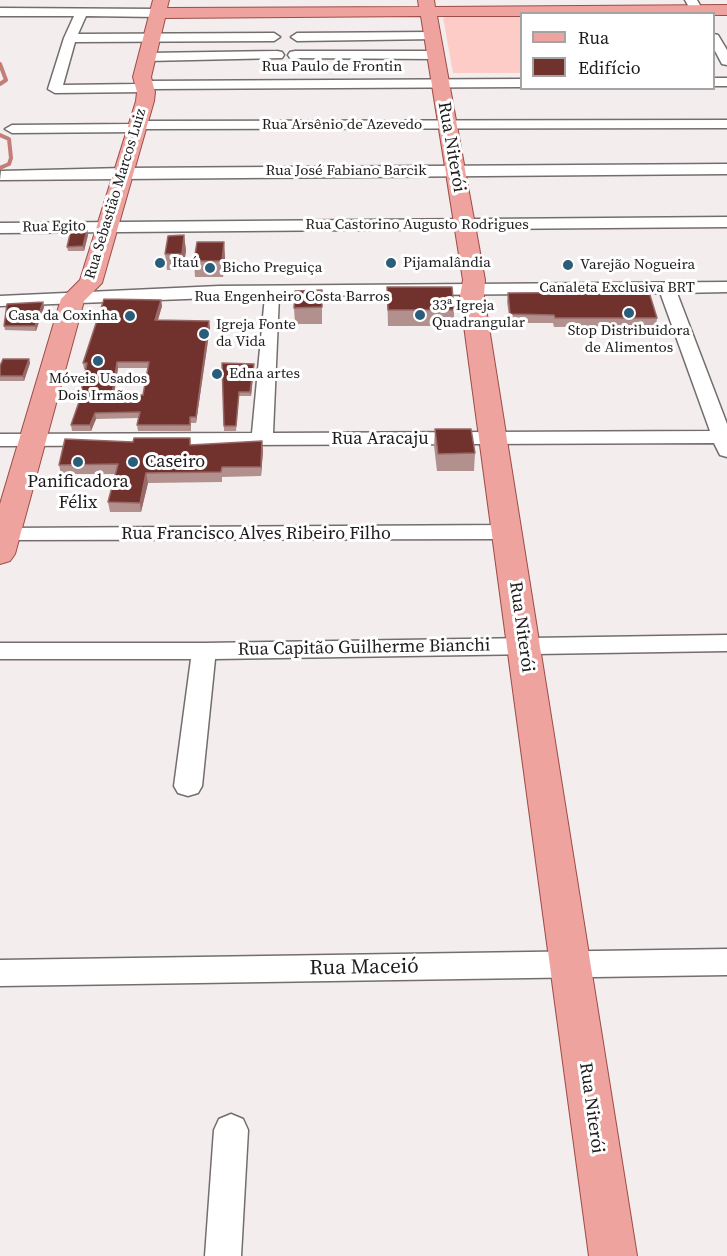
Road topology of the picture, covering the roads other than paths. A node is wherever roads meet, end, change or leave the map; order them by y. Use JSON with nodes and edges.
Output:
{"nodes":[{"id":1,"x":427,"y":6,"type":"edge"},
{"id":2,"x":160,"y":7,"type":"edge"},
{"id":3,"x":696,"y":8,"type":"edge"},
{"id":4,"x":727,"y":10,"type":"edge"},
{"id":5,"x":0,"y":12,"type":"edge"},
{"id":6,"x":82,"y":12,"type":"junction"},
{"id":7,"x":274,"y":37,"type":"dead end"},
{"id":8,"x":297,"y":37,"type":"dead end"},
{"id":9,"x":70,"y":38,"type":"junction"},
{"id":10,"x":715,"y":40,"type":"edge"},
{"id":11,"x":434,"y":45,"type":"junction"},
{"id":12,"x":150,"y":47,"type":"junction"},
{"id":13,"x":295,"y":55,"type":"dead end"},
{"id":14,"x":277,"y":56,"type":"dead end"},
{"id":15,"x":727,"y":61,"type":"edge"},
{"id":16,"x":440,"y":83,"type":"junction"},
{"id":17,"x":520,"y":83,"type":"edge"},
{"id":18,"x":144,"y":86,"type":"junction"},
{"id":19,"x":447,"y":124,"type":"junction"},
{"id":20,"x":727,"y":124,"type":"edge"},
{"id":21,"x":137,"y":126,"type":"junction"},
{"id":22,"x":12,"y":129,"type":"dead end"},
{"id":23,"x":727,"y":169,"type":"edge"},
{"id":24,"x":454,"y":171,"type":"junction"},
{"id":25,"x":124,"y":173,"type":"junction"},
{"id":26,"x":1,"y":176,"type":"edge"},
{"id":27,"x":727,"y":222,"type":"edge"},
{"id":28,"x":464,"y":224,"type":"junction"},
{"id":29,"x":108,"y":227,"type":"junction"},
{"id":30,"x":0,"y":228,"type":"edge"},
{"id":31,"x":727,"y":278,"type":"edge"},
{"id":32,"x":727,"y":287,"type":"edge"},
{"id":33,"x":473,"y":289,"type":"junction"},
{"id":34,"x":82,"y":291,"type":"junction"},
{"id":35,"x":670,"y":295,"type":"junction"},
{"id":36,"x":727,"y":295,"type":"edge"},
{"id":37,"x":272,"y":298,"type":"junction"},
{"id":38,"x":0,"y":301,"type":"edge"},
{"id":39,"x":493,"y":438,"type":"junction"},
{"id":40,"x":262,"y":439,"type":"junction"},
{"id":41,"x":0,"y":440,"type":"edge"},
{"id":42,"x":33,"y":440,"type":"junction"},
{"id":43,"x":725,"y":442,"type":"edge"},
{"id":44,"x":507,"y":532,"type":"junction"},
{"id":45,"x":3,"y":545,"type":"edge"},
{"id":46,"x":727,"y":643,"type":"edge"},
{"id":47,"x":523,"y":645,"type":"junction"},
{"id":48,"x":0,"y":651,"type":"edge"},
{"id":49,"x":204,"y":651,"type":"junction"},
{"id":50,"x":188,"y":786,"type":"dead end"},
{"id":51,"x":727,"y":962,"type":"edge"},
{"id":52,"x":570,"y":965,"type":"junction"},
{"id":53,"x":0,"y":973,"type":"edge"},
{"id":54,"x":231,"y":1130,"type":"dead end"},
{"id":55,"x":223,"y":1256,"type":"edge"},
{"id":56,"x":613,"y":1256,"type":"edge"}],
"edges":[{"from":1,"to":2,"type":"main road"},
{"from":1,"to":3,"type":"main road"},
{"from":1,"to":11,"type":"main road","name":"Rua Niterói"},
{"from":2,"to":6,"type":"street"},
{"from":2,"to":12,"type":"main road","name":"Rua Sebastião Marcos Luiz"},
{"from":3,"to":4,"type":"main road"},
{"from":5,"to":6,"type":"street"},
{"from":6,"to":9,"type":"street"},
{"from":7,"to":12,"type":"street"},
{"from":8,"to":11,"type":"street"},
{"from":9,"to":12,"type":"street"},
{"from":9,"to":18,"type":"street","name":"Rua Paulo de Frontin"},
{"from":10,"to":15,"type":"street"},
{"from":11,"to":13,"type":"street"},
{"from":11,"to":16,"type":"main road","name":"Rua Niterói"},
{"from":12,"to":14,"type":"street"},
{"from":12,"to":18,"type":"main road","name":"Rua Sebastião Marcos Luiz"},
{"from":16,"to":17,"type":"street","name":"Rua Paulo de Frontin"},
{"from":16,"to":18,"type":"street","name":"Rua Paulo de Frontin"},
{"from":16,"to":19,"type":"main road","name":"Rua Niterói"},
{"from":18,"to":21,"type":"main road","name":"Rua Sebastião Marcos Luiz"},
{"from":19,"to":20,"type":"street","name":"Rua Arsênio de Azevedo"},
{"from":19,"to":21,"type":"street","name":"Rua Arsênio de Azevedo"},
{"from":19,"to":24,"type":"main road","name":"Rua Niterói"},
{"from":21,"to":22,"type":"street","name":"Rua Arsênio de Azevedo"},
{"from":21,"to":25,"type":"main road","name":"Rua Sebastião Marcos Luiz"},
{"from":23,"to":24,"type":"street","name":"Rua José Fabiano Barcik"},
{"from":24,"to":25,"type":"street","name":"Rua José Fabiano Barcik"},
{"from":24,"to":28,"type":"main road","name":"Rua Niterói"},
{"from":25,"to":26,"type":"street","name":"Rua José Fabiano Barcik"},
{"from":25,"to":29,"type":"main road","name":"Rua Sebastião Marcos Luiz"},
{"from":27,"to":28,"type":"street","name":"Rua Castorino Augusto Rodrigues"},
{"from":28,"to":29,"type":"street","name":"Rua Castorino Augusto Rodrigues"},
{"from":28,"to":33,"type":"main road","name":"Rua Niterói"},
{"from":29,"to":30,"type":"street","name":"Rua Egito"},
{"from":29,"to":34,"type":"main road","name":"Rua Sebastião Marcos Luiz"},
{"from":31,"to":33,"type":"street","name":"Rua Engenheiro Costa Barros"},
{"from":32,"to":33,"type":"street","name":"Canaleta Exclusiva BRT"},
{"from":33,"to":34,"type":"street","name":"Rua Engenheiro Costa Barros"},
{"from":33,"to":34,"type":"street","name":"Canaleta Exclusiva BRT"},
{"from":33,"to":35,"type":"street","name":"Rua Engenheiro Costa Barros"},
{"from":33,"to":37,"type":"street","name":"Rua Engenheiro Costa Barros"},
{"from":33,"to":39,"type":"main road","name":"Rua Niterói"},
{"from":34,"to":37,"type":"street","name":"Rua Engenheiro Costa Barros"},
{"from":34,"to":38,"type":"street"},
{"from":34,"to":42,"type":"main road","name":"Rua Sebastião Marcos Luiz"},
{"from":35,"to":36,"type":"street","name":"Rua Engenheiro Costa Barros"},
{"from":35,"to":43,"type":"street"},
{"from":37,"to":40,"type":"street"},
{"from":39,"to":40,"type":"street","name":"Rua Aracaju"},
{"from":39,"to":43,"type":"street","name":"Rua Aracaju"},
{"from":39,"to":44,"type":"main road","name":"Rua Niterói"},
{"from":40,"to":42,"type":"street","name":"Rua Aracaju"},
{"from":41,"to":42,"type":"street","name":"Rua Aracaju"},
{"from":42,"to":45,"type":"main road","name":"Rua Sebastião Marcos Luiz"},
{"from":44,"to":45,"type":"street","name":"Rua Francisco Alves Ribeiro Filho"},
{"from":44,"to":47,"type":"main road","name":"Rua Niterói"},
{"from":46,"to":47,"type":"street","name":"Rua Capitão Guilherme Bianchi"},
{"from":47,"to":49,"type":"street","name":"Rua Capitão Guilherme Bianchi"},
{"from":47,"to":52,"type":"main road","name":"Rua Niterói"},
{"from":48,"to":49,"type":"street","name":"Rua Capitão Guilherme Bianchi"},
{"from":49,"to":50,"type":"street"},
{"from":51,"to":52,"type":"street","name":"Rua Maceió"},
{"from":52,"to":53,"type":"street","name":"Rua Maceió"},
{"from":52,"to":56,"type":"main road","name":"Rua Niterói"},
{"from":54,"to":55,"type":"street"}]}
